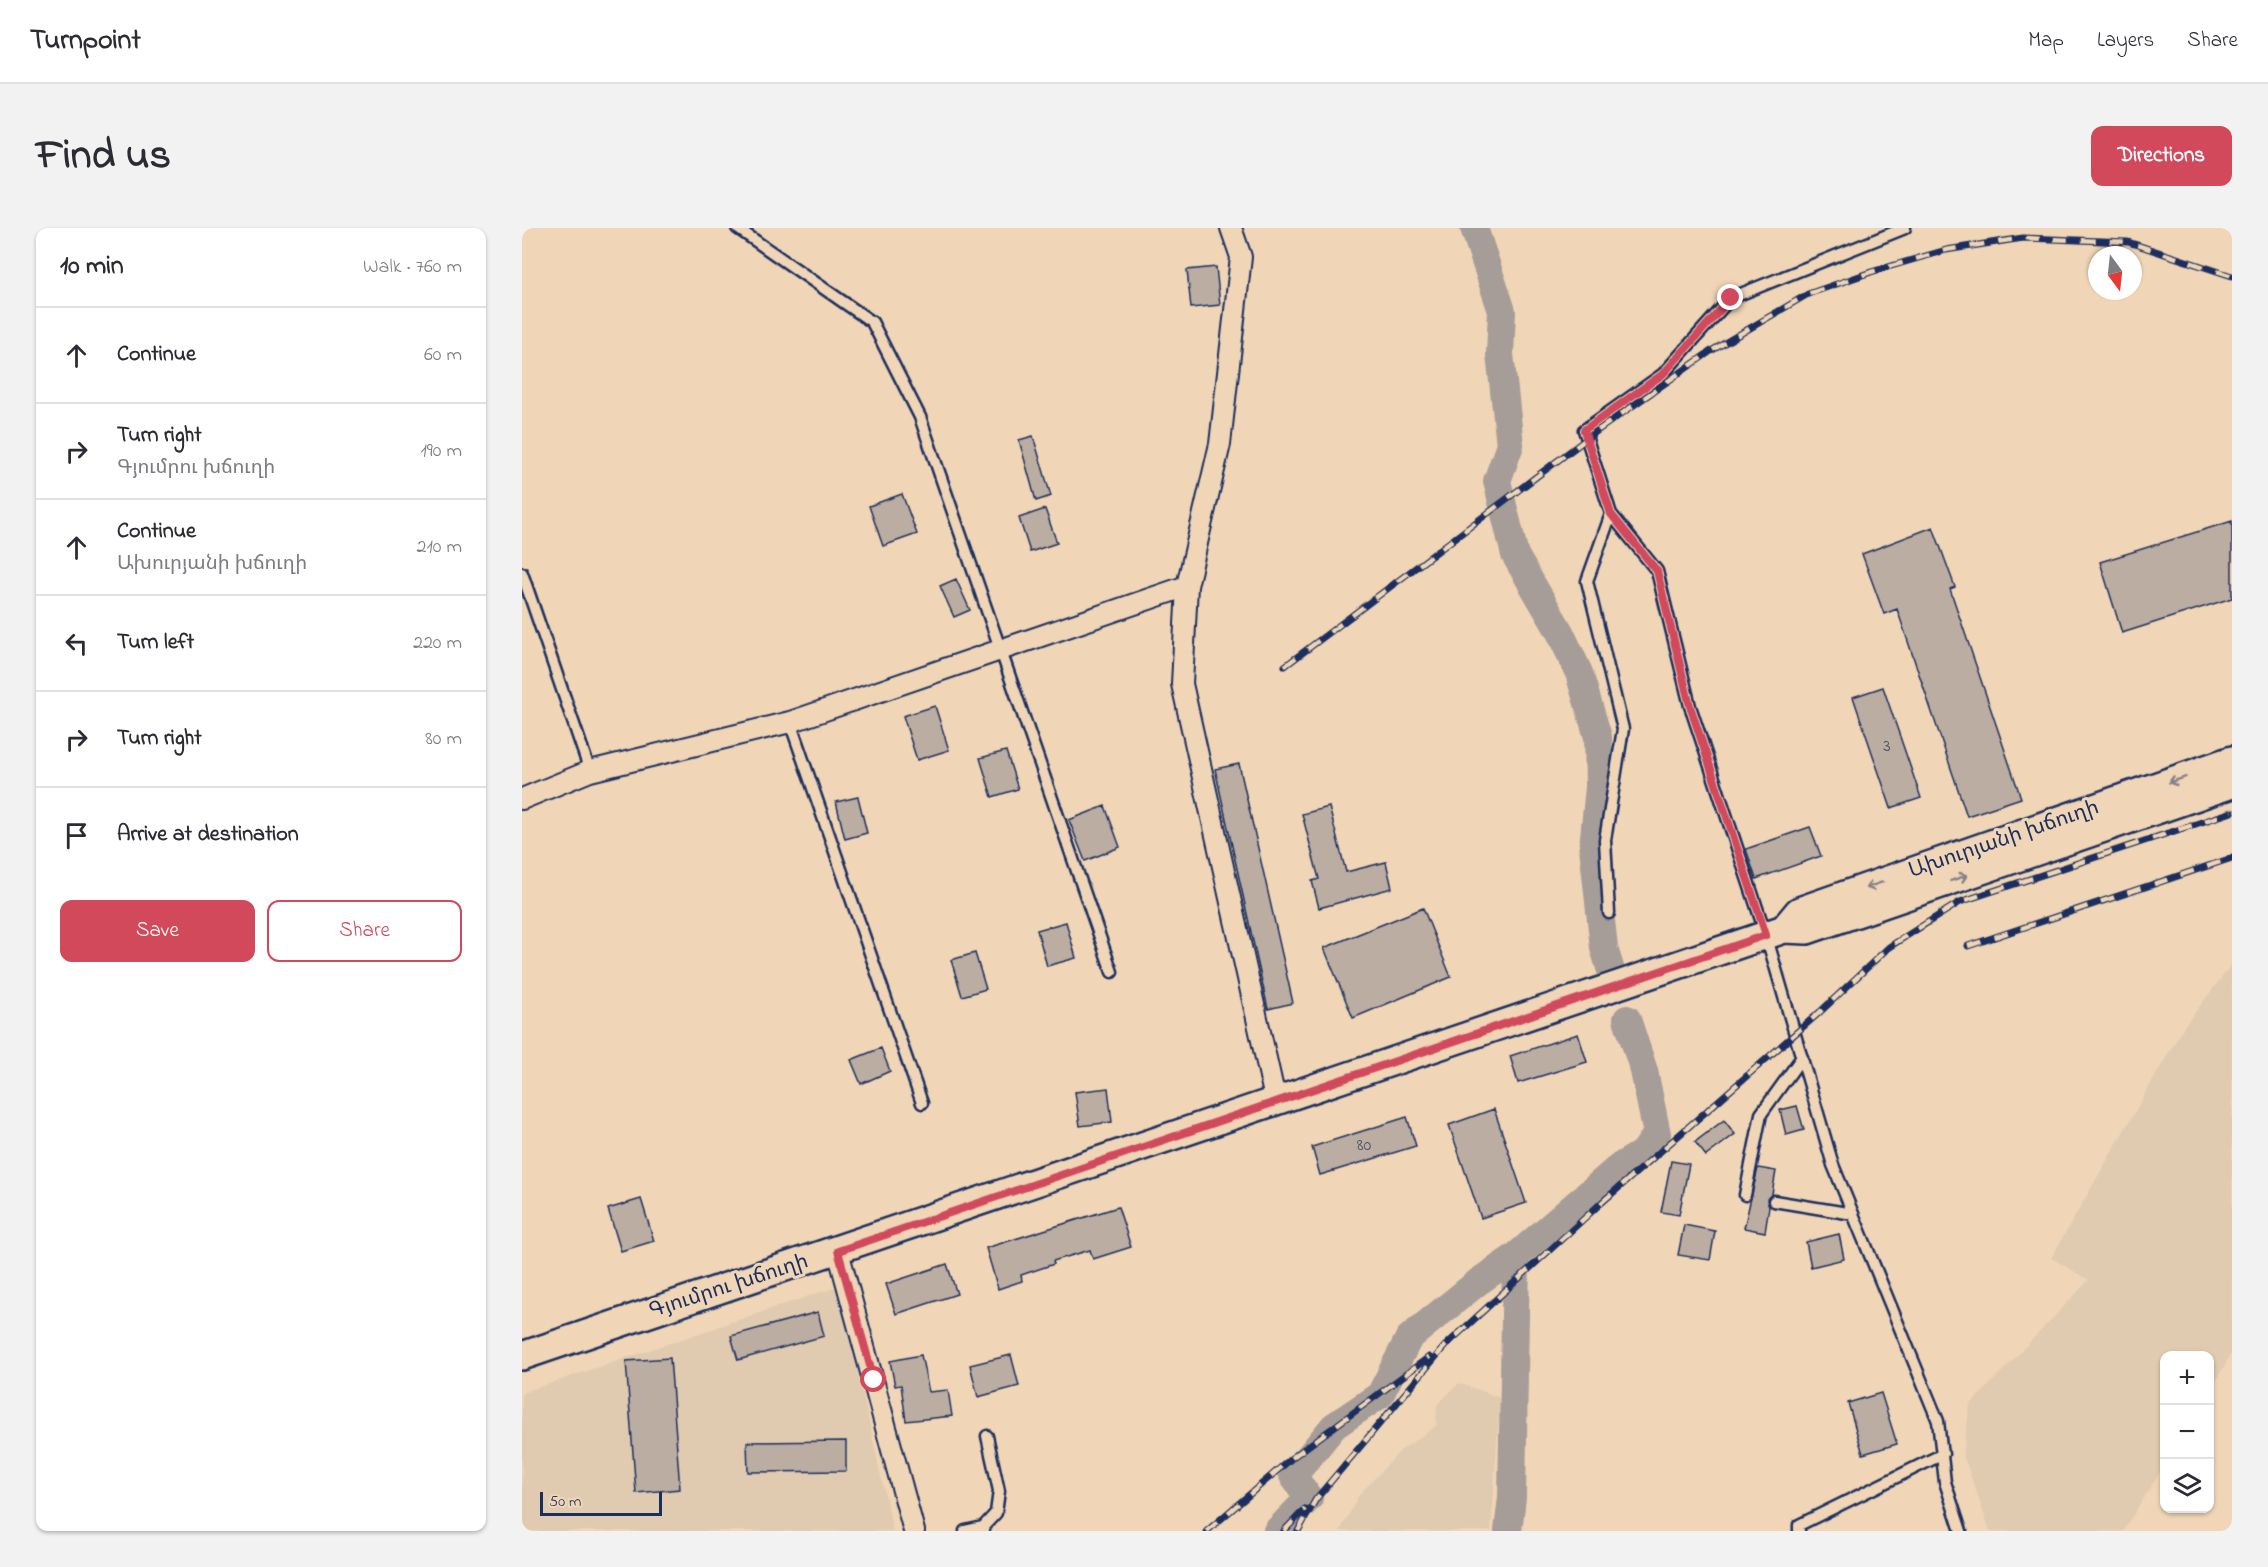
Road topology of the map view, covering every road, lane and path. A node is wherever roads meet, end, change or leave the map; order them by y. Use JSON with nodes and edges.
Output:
{"nodes":[{"id":1,"x":737,"y":228,"type":"edge"},
{"id":2,"x":1231,"y":228,"type":"edge"},
{"id":3,"x":1905,"y":228,"type":"edge"},
{"id":4,"x":1611,"y":514,"type":"junction"},
{"id":5,"x":522,"y":573,"type":"edge"},
{"id":6,"x":1187,"y":586,"type":"junction"},
{"id":7,"x":1001,"y":650,"type":"junction"},
{"id":8,"x":790,"y":722,"type":"junction"},
{"id":9,"x":2232,"y":760,"type":"edge"},
{"id":10,"x":590,"y":771,"type":"junction"},
{"id":11,"x":2232,"y":784,"type":"edge"},
{"id":12,"x":522,"y":799,"type":"edge"},
{"id":13,"x":1610,"y":913,"type":"dead end"},
{"id":14,"x":1775,"y":932,"type":"junction"},
{"id":15,"x":1112,"y":972,"type":"dead end"},
{"id":16,"x":1802,"y":1057,"type":"junction"},
{"id":17,"x":922,"y":1103,"type":"dead end"},
{"id":18,"x":1276,"y":1103,"type":"junction"},
{"id":19,"x":1745,"y":1195,"type":"dead end"},
{"id":20,"x":1774,"y":1200,"type":"dead end"},
{"id":21,"x":1853,"y":1214,"type":"junction"},
{"id":22,"x":838,"y":1251,"type":"junction"},
{"id":23,"x":522,"y":1356,"type":"edge"},
{"id":24,"x":987,"y":1436,"type":"dead end"},
{"id":25,"x":1942,"y":1454,"type":"junction"},
{"id":26,"x":983,"y":1529,"type":"edge"},
{"id":27,"x":914,"y":1531,"type":"edge"},
{"id":28,"x":966,"y":1531,"type":"edge"},
{"id":29,"x":1799,"y":1531,"type":"edge"},
{"id":30,"x":1961,"y":1531,"type":"edge"}],
"edges":[{"from":1,"to":7,"type":"lane"},
{"from":2,"to":6,"type":"street"},
{"from":3,"to":4,"type":"lane"},
{"from":4,"to":13,"type":"lane"},
{"from":4,"to":14,"type":"lane"},
{"from":5,"to":10,"type":"lane"},
{"from":6,"to":7,"type":"street"},
{"from":6,"to":18,"type":"street"},
{"from":7,"to":8,"type":"street"},
{"from":7,"to":15,"type":"lane"},
{"from":8,"to":10,"type":"street"},
{"from":8,"to":17,"type":"lane"},
{"from":9,"to":14,"type":"main road","name":"Ախուրյանի խճուղի","one_way":true},
{"from":10,"to":12,"type":"street"},
{"from":14,"to":11,"type":"main road","name":"Ախուրյանի խճուղի","one_way":true},
{"from":14,"to":16,"type":"lane"},
{"from":14,"to":18,"type":"main road","name":"Ախուրյանի խճուղի"},
{"from":16,"to":19,"type":"lane"},
{"from":16,"to":21,"type":"lane"},
{"from":18,"to":22,"type":"main road","name":"Գյումրու խճուղի"},
{"from":20,"to":21,"type":"lane"},
{"from":21,"to":25,"type":"lane"},
{"from":22,"to":23,"type":"main road","name":"Գյումրու խճուղի"},
{"from":22,"to":27,"type":"street"},
{"from":24,"to":26,"type":"lane"},
{"from":25,"to":29,"type":"lane"},
{"from":25,"to":30,"type":"lane"},
{"from":26,"to":28,"type":"lane"}]}
